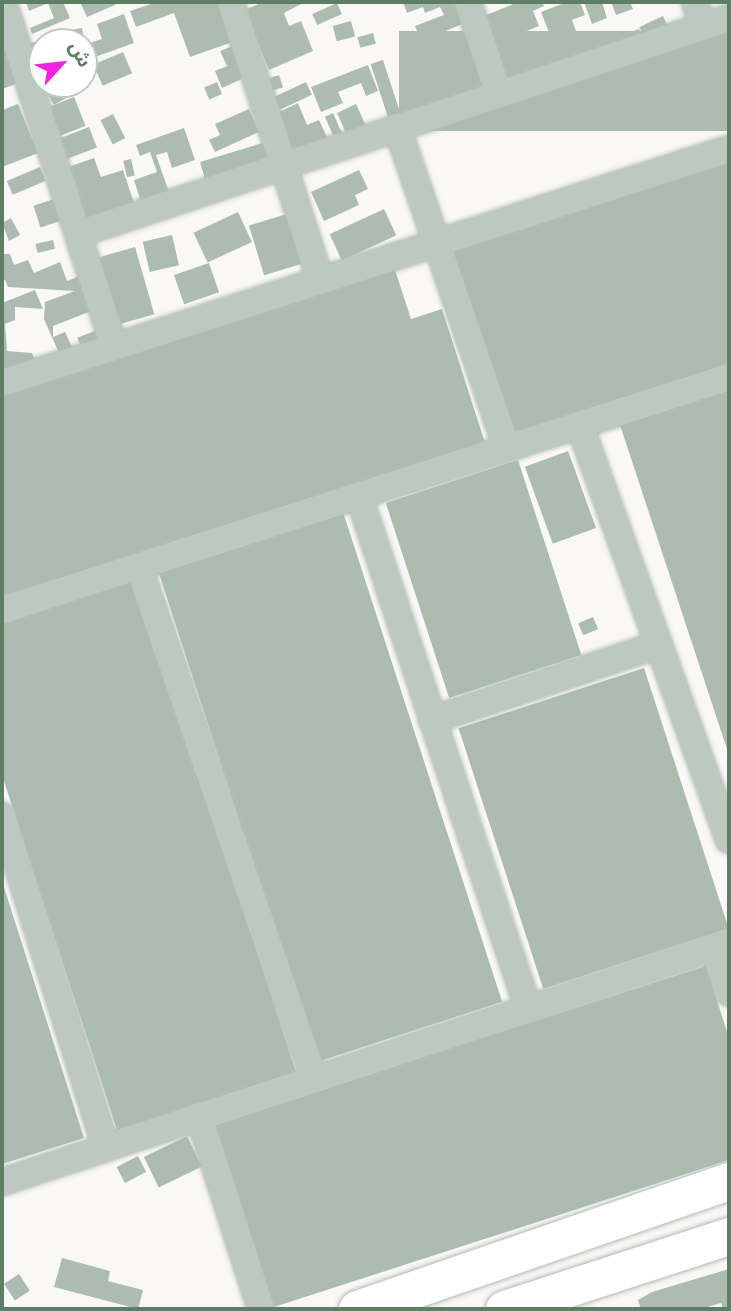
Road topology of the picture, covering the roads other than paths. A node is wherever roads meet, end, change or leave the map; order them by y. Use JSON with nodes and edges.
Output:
{"nodes":[{"id":1,"x":3,"y":2,"type":"edge"},
{"id":2,"x":231,"y":2,"type":"edge"},
{"id":3,"x":468,"y":2,"type":"edge"},
{"id":4,"x":699,"y":14,"type":"edge"},
{"id":5,"x":729,"y":18,"type":"edge"},
{"id":6,"x":498,"y":91,"type":"junction"},
{"id":7,"x":397,"y":127,"type":"junction"},
{"id":8,"x":729,"y":149,"type":"edge"},
{"id":9,"x":284,"y":166,"type":"junction"},
{"id":10,"x":78,"y":234,"type":"junction"},
{"id":11,"x":436,"y":241,"type":"junction"},
{"id":12,"x":320,"y":279,"type":"junction"},
{"id":13,"x":114,"y":346,"type":"junction"},
{"id":14,"x":729,"y":377,"type":"edge"},
{"id":15,"x":2,"y":383,"type":"edge"},
{"id":16,"x":580,"y":426,"type":"junction"},
{"id":17,"x":507,"y":449,"type":"junction"},
{"id":18,"x":359,"y":496,"type":"junction"},
{"id":19,"x":139,"y":566,"type":"junction"},
{"id":20,"x":2,"y":610,"type":"edge"},
{"id":21,"x":657,"y":645,"type":"junction"},
{"id":22,"x":432,"y":720,"type":"junction"},
{"id":23,"x":2,"y":816,"type":"edge"},
{"id":24,"x":729,"y":840,"type":"edge"},
{"id":25,"x":722,"y":946,"type":"edge"},
{"id":26,"x":729,"y":993,"type":"edge"},
{"id":27,"x":528,"y":1008,"type":"junction"},
{"id":28,"x":314,"y":1079,"type":"junction"},
{"id":29,"x":199,"y":1116,"type":"junction"},
{"id":30,"x":106,"y":1148,"type":"junction"},
{"id":31,"x":729,"y":1181,"type":"edge"},
{"id":32,"x":2,"y":1182,"type":"edge"},
{"id":33,"x":729,"y":1236,"type":"edge"},
{"id":34,"x":522,"y":1306,"type":"edge"},
{"id":35,"x":261,"y":1309,"type":"edge"},
{"id":36,"x":357,"y":1309,"type":"edge"}],
"edges":[{"from":1,"to":10,"type":"street"},
{"from":2,"to":9,"type":"street"},
{"from":3,"to":6,"type":"street"},
{"from":4,"to":5,"type":"street"},
{"from":4,"to":6,"type":"street"},
{"from":6,"to":7,"type":"street"},
{"from":7,"to":9,"type":"street"},
{"from":7,"to":11,"type":"street"},
{"from":8,"to":11,"type":"street"},
{"from":9,"to":10,"type":"street"},
{"from":9,"to":12,"type":"street"},
{"from":10,"to":13,"type":"street"},
{"from":11,"to":12,"type":"street"},
{"from":11,"to":17,"type":"street"},
{"from":12,"to":13,"type":"street"},
{"from":13,"to":15,"type":"street"},
{"from":14,"to":16,"type":"street"},
{"from":16,"to":17,"type":"street"},
{"from":16,"to":21,"type":"street"},
{"from":17,"to":18,"type":"street"},
{"from":18,"to":19,"type":"street"},
{"from":18,"to":22,"type":"street"},
{"from":19,"to":20,"type":"street"},
{"from":19,"to":28,"type":"street"},
{"from":21,"to":22,"type":"street"},
{"from":21,"to":24,"type":"street"},
{"from":22,"to":27,"type":"street"},
{"from":23,"to":30,"type":"street"},
{"from":25,"to":26,"type":"street"},
{"from":25,"to":27,"type":"street"},
{"from":27,"to":28,"type":"street"},
{"from":28,"to":29,"type":"street"},
{"from":29,"to":30,"type":"street"},
{"from":29,"to":35,"type":"street"},
{"from":30,"to":32,"type":"street"},
{"from":31,"to":36,"type":"main road"},
{"from":33,"to":34,"type":"main road"}]}
